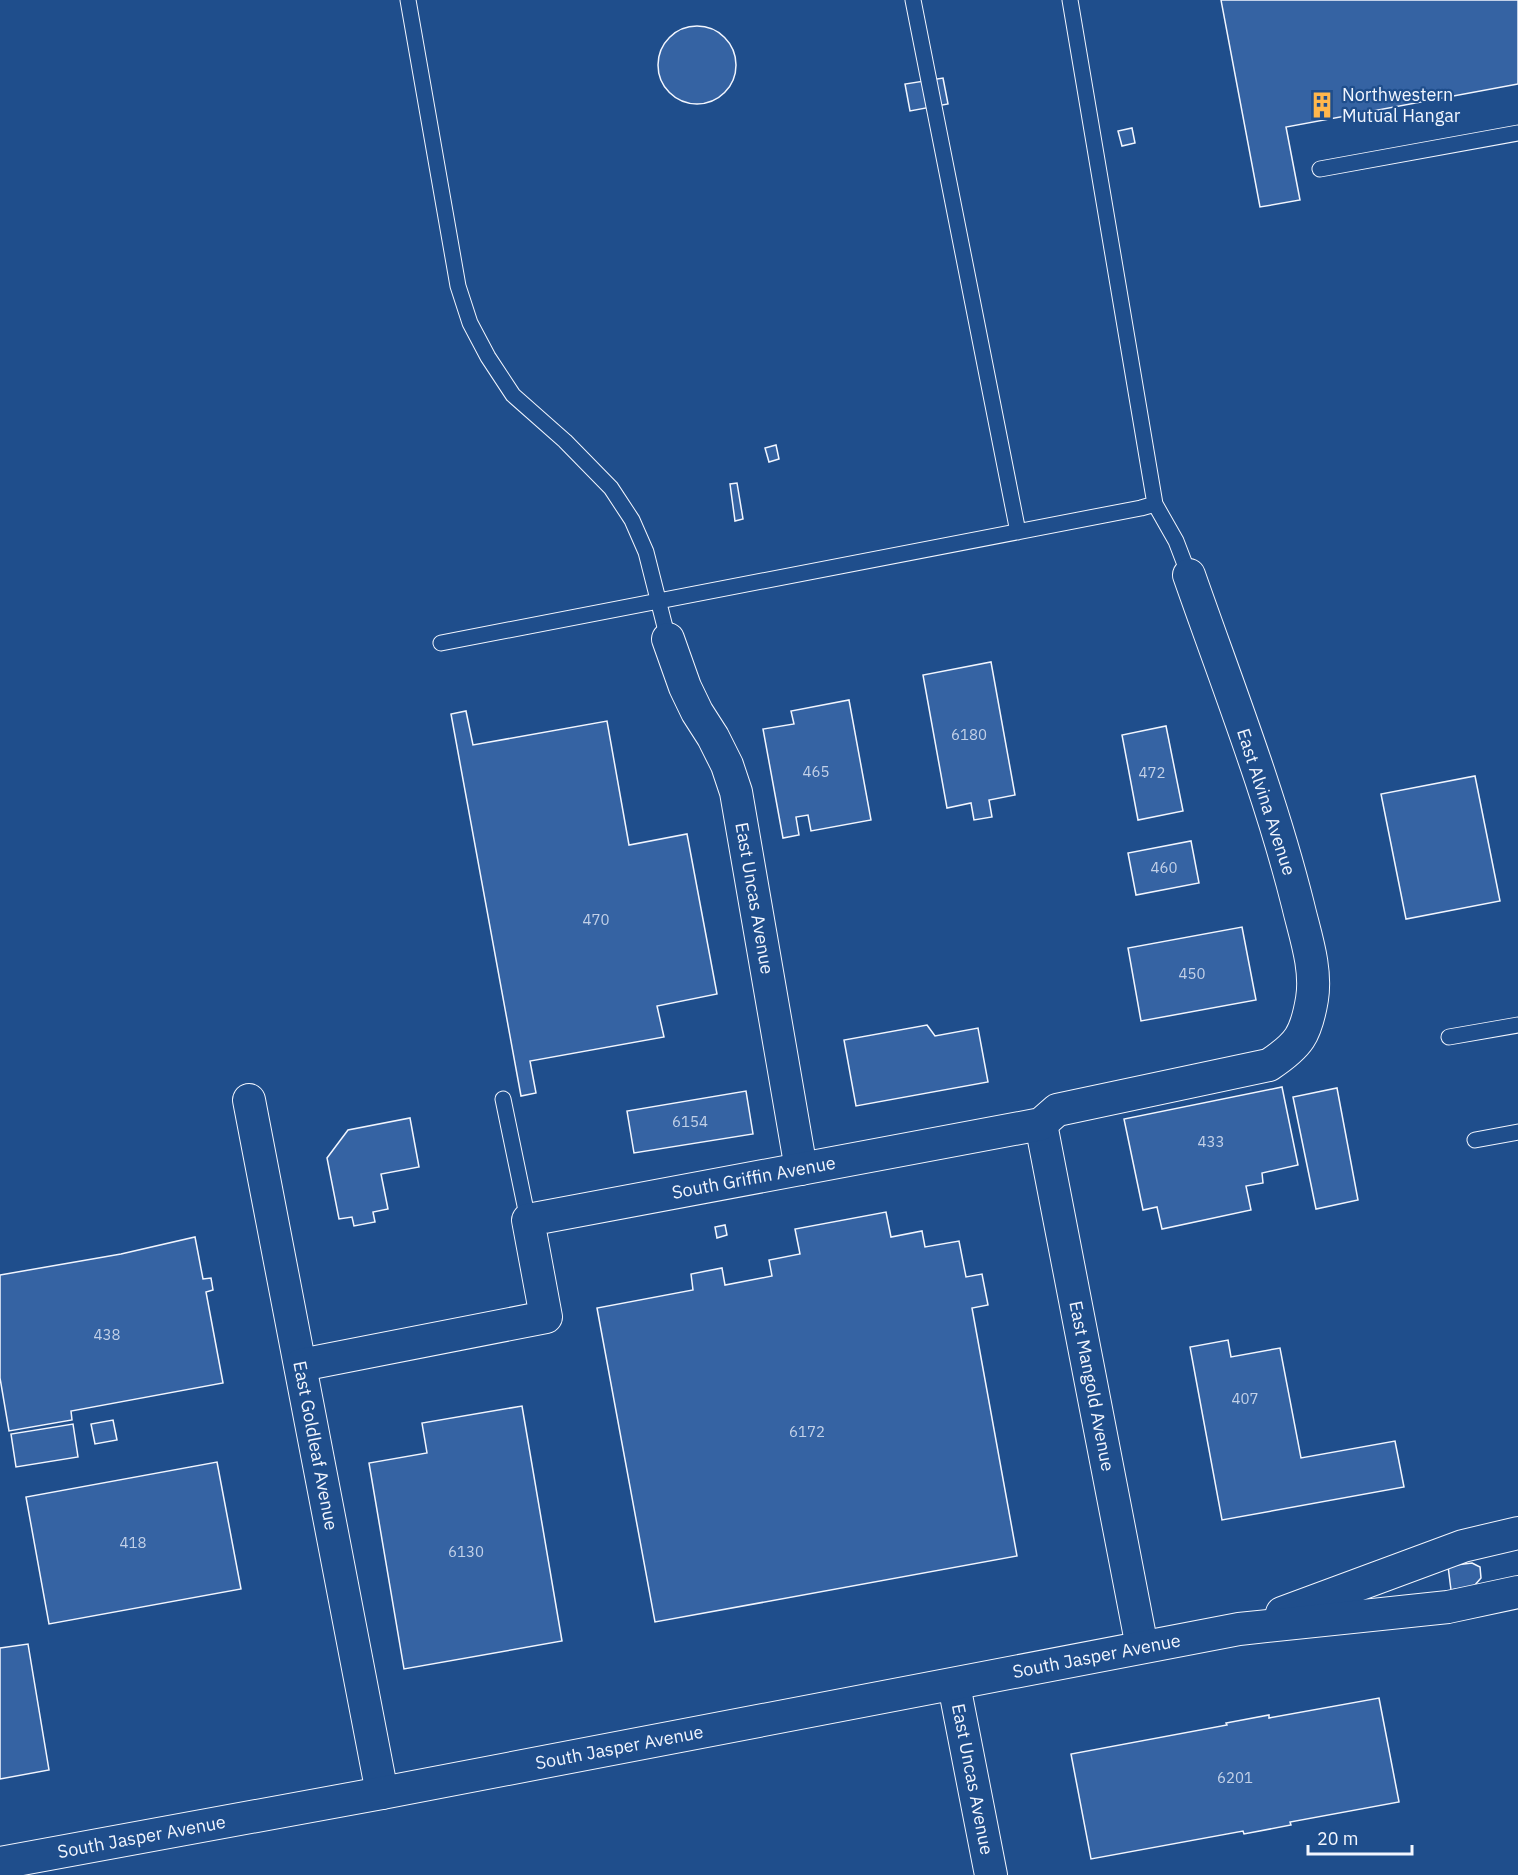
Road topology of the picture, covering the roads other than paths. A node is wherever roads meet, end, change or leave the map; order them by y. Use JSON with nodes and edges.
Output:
{"nodes":[{"id":1,"x":408,"y":0,"type":"edge"},
{"id":2,"x":913,"y":0,"type":"edge"},
{"id":3,"x":1070,"y":0,"type":"edge"},
{"id":4,"x":1518,"y":133,"type":"edge"},
{"id":5,"x":1320,"y":169,"type":"dead end"},
{"id":6,"x":1155,"y":504,"type":"junction"},
{"id":7,"x":1018,"y":532,"type":"junction"},
{"id":8,"x":1190,"y":575,"type":"joint"},
{"id":9,"x":659,"y":601,"type":"junction"},
{"id":10,"x":668,"y":639,"type":"joint"},
{"id":11,"x":441,"y":643,"type":"dead end"},
{"id":12,"x":1518,"y":1025,"type":"edge"},
{"id":13,"x":1304,"y":1033,"type":"joint"},
{"id":14,"x":1449,"y":1037,"type":"dead end"},
{"id":15,"x":503,"y":1099,"type":"dead end"},
{"id":16,"x":249,"y":1100,"type":"dead end"},
{"id":17,"x":1041,"y":1124,"type":"junction"},
{"id":18,"x":1518,"y":1132,"type":"edge"},
{"id":19,"x":1475,"y":1140,"type":"dead end"},
{"id":20,"x":801,"y":1169,"type":"junction"},
{"id":21,"x":528,"y":1220,"type":"junction"},
{"id":22,"x":301,"y":1365,"type":"junction"},
{"id":23,"x":1518,"y":1533,"type":"edge"},
{"id":24,"x":1518,"y":1592,"type":"edge"},
{"id":25,"x":1239,"y":1629,"type":"junction"},
{"id":26,"x":1142,"y":1647,"type":"junction"},
{"id":27,"x":954,"y":1685,"type":"junction"},
{"id":28,"x":382,"y":1793,"type":"junction"},
{"id":29,"x":0,"y":1863,"type":"edge"},
{"id":30,"x":992,"y":1875,"type":"edge"}],
"edges":[{"from":1,"to":9,"type":"lane"},
{"from":2,"to":7,"type":"lane"},
{"from":3,"to":6,"type":"lane"},
{"from":4,"to":5,"type":"lane"},
{"from":6,"to":7,"type":"lane"},
{"from":6,"to":8,"type":"lane"},
{"from":7,"to":9,"type":"lane"},
{"from":8,"to":13,"type":"street","name":"East Alvina Avenue"},
{"from":9,"to":10,"type":"lane"},
{"from":9,"to":11,"type":"lane"},
{"from":10,"to":20,"type":"street","name":"East Uncas Avenue"},
{"from":12,"to":14,"type":"lane"},
{"from":13,"to":17,"type":"street","name":"South Griffin Avenue"},
{"from":15,"to":21,"type":"lane"},
{"from":16,"to":22,"type":"street","name":"East Goldleaf Avenue"},
{"from":17,"to":20,"type":"street","name":"South Griffin Avenue"},
{"from":17,"to":26,"type":"street","name":"East Mangold Avenue"},
{"from":18,"to":19,"type":"lane"},
{"from":20,"to":21,"type":"street","name":"South Griffin Avenue"},
{"from":21,"to":22,"type":"street"},
{"from":22,"to":28,"type":"street","name":"East Goldleaf Avenue"},
{"from":23,"to":25,"type":"street","name":"South Jasper Avenue"},
{"from":24,"to":25,"type":"street","name":"South Jasper Avenue"},
{"from":25,"to":26,"type":"street","name":"South Jasper Avenue"},
{"from":26,"to":27,"type":"street","name":"South Jasper Avenue"},
{"from":27,"to":28,"type":"street","name":"South Jasper Avenue"},
{"from":27,"to":30,"type":"street","name":"East Uncas Avenue"},
{"from":28,"to":29,"type":"street","name":"South Jasper Avenue"}]}
